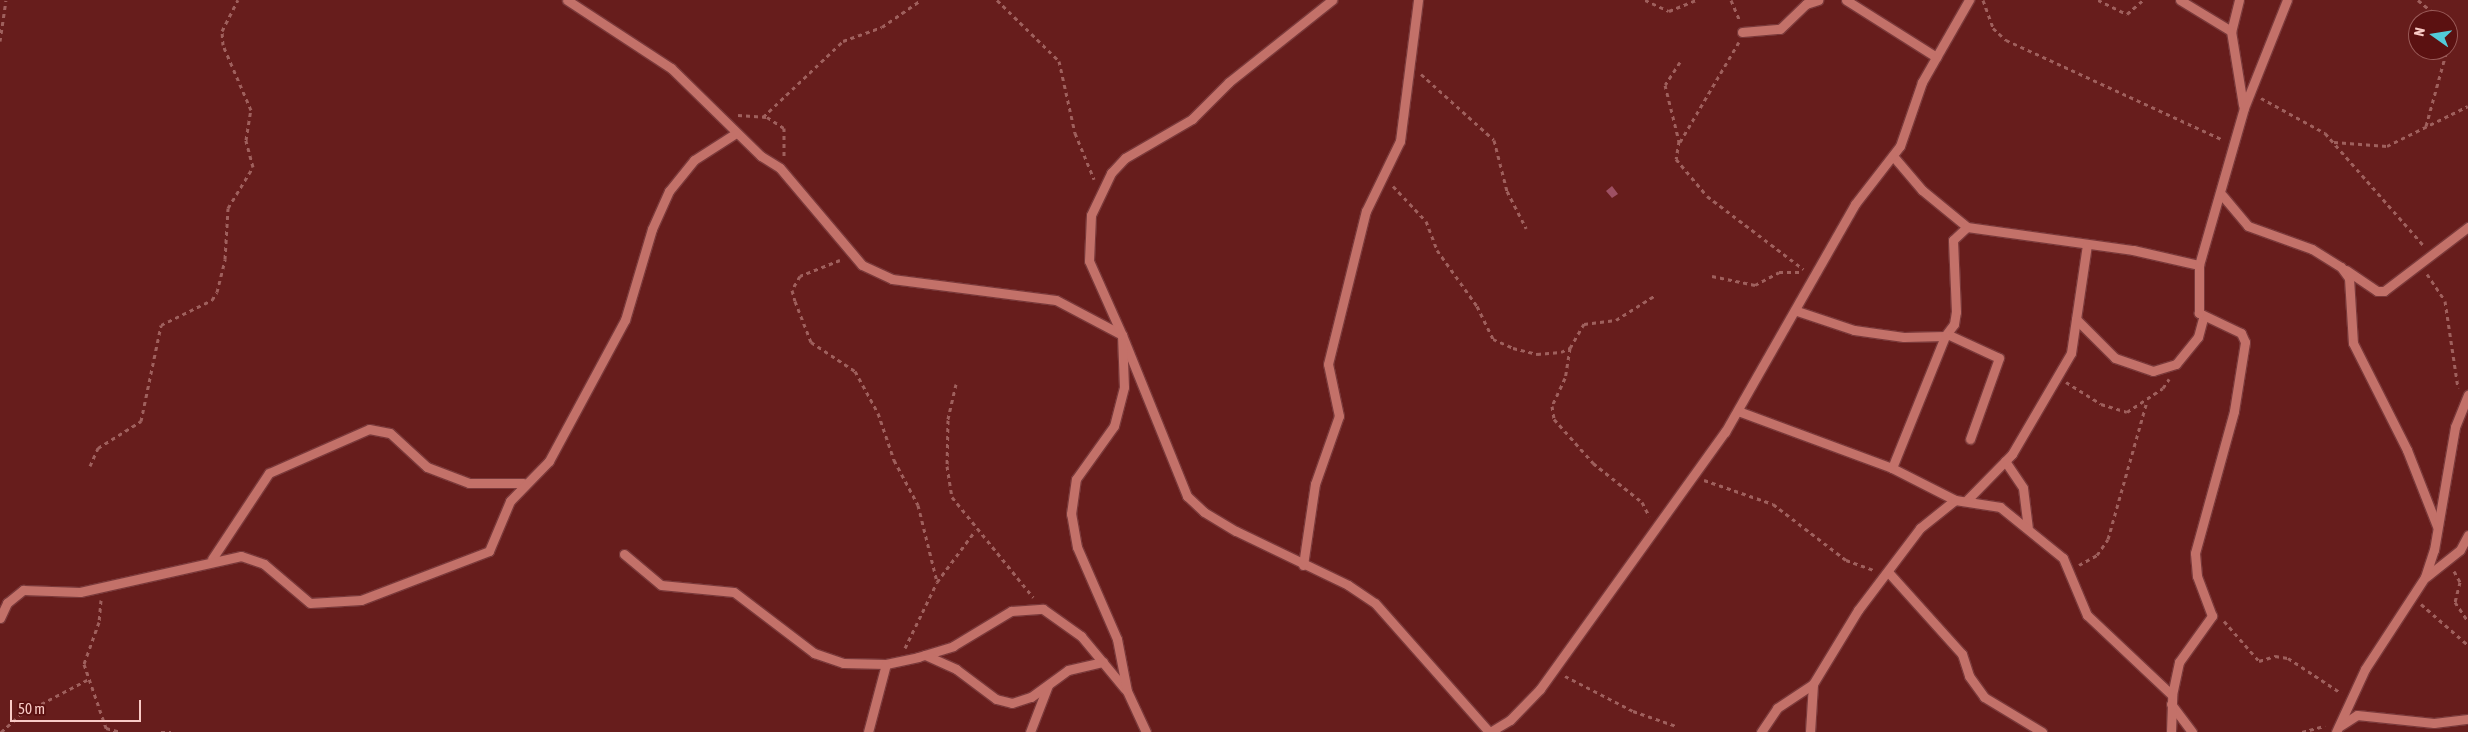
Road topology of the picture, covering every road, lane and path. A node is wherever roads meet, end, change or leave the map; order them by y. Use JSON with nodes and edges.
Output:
{"nodes":[{"id":1,"x":6,"y":0,"type":"edge"},
{"id":2,"x":238,"y":0,"type":"edge"},
{"id":3,"x":567,"y":0,"type":"edge"},
{"id":4,"x":922,"y":0,"type":"edge"},
{"id":5,"x":997,"y":0,"type":"edge"},
{"id":6,"x":1332,"y":0,"type":"edge"},
{"id":7,"x":1418,"y":0,"type":"edge"},
{"id":8,"x":1645,"y":0,"type":"edge"},
{"id":9,"x":1696,"y":0,"type":"edge"},
{"id":10,"x":1730,"y":0,"type":"edge"},
{"id":11,"x":1818,"y":0,"type":"edge"},
{"id":12,"x":1846,"y":0,"type":"edge"},
{"id":13,"x":1968,"y":0,"type":"edge"},
{"id":14,"x":1983,"y":0,"type":"edge"},
{"id":15,"x":2098,"y":0,"type":"edge"},
{"id":16,"x":2143,"y":0,"type":"edge"},
{"id":17,"x":2180,"y":0,"type":"edge"},
{"id":18,"x":2240,"y":0,"type":"edge"},
{"id":19,"x":2287,"y":0,"type":"edge"},
{"id":20,"x":2418,"y":0,"type":"edge"},
{"id":21,"x":2430,"y":10,"type":"edge"},
{"id":22,"x":2231,"y":31,"type":"junction"},
{"id":23,"x":1742,"y":32,"type":"junction"},
{"id":24,"x":0,"y":41,"type":"edge"},
{"id":25,"x":1936,"y":57,"type":"junction"},
{"id":26,"x":2444,"y":60,"type":"edge"},
{"id":27,"x":1680,"y":62,"type":"dead end"},
{"id":28,"x":1412,"y":64,"type":"junction"},
{"id":29,"x":2249,"y":93,"type":"junction"},
{"id":30,"x":2468,"y":106,"type":"edge"},
{"id":31,"x":2244,"y":108,"type":"junction"},
{"id":32,"x":716,"y":111,"type":"junction"},
{"id":33,"x":763,"y":117,"type":"junction"},
{"id":34,"x":2426,"y":127,"type":"junction"},
{"id":35,"x":736,"y":133,"type":"junction"},
{"id":36,"x":2334,"y":142,"type":"junction"},
{"id":37,"x":2235,"y":146,"type":"junction"},
{"id":38,"x":1677,"y":147,"type":"junction"},
{"id":39,"x":1893,"y":156,"type":"junction"},
{"id":40,"x":782,"y":171,"type":"junction"},
{"id":41,"x":1386,"y":172,"type":"junction"},
{"id":42,"x":1100,"y":194,"type":"junction"},
{"id":43,"x":2222,"y":194,"type":"junction"},
{"id":44,"x":1967,"y":227,"type":"junction"},
{"id":45,"x":2468,"y":227,"type":"edge"},
{"id":46,"x":1526,"y":228,"type":"dead end"},
{"id":47,"x":2087,"y":245,"type":"junction"},
{"id":48,"x":856,"y":258,"type":"junction"},
{"id":49,"x":2422,"y":264,"type":"junction"},
{"id":50,"x":2199,"y":265,"type":"junction"},
{"id":51,"x":2341,"y":267,"type":"junction"},
{"id":52,"x":1712,"y":276,"type":"dead end"},
{"id":53,"x":1654,"y":296,"type":"dead end"},
{"id":54,"x":1797,"y":311,"type":"junction"},
{"id":55,"x":2203,"y":318,"type":"junction"},
{"id":56,"x":2076,"y":319,"type":"junction"},
{"id":57,"x":1122,"y":335,"type":"junction"},
{"id":58,"x":1946,"y":335,"type":"junction"},
{"id":59,"x":1570,"y":348,"type":"junction"},
{"id":60,"x":2176,"y":364,"type":"junction"},
{"id":61,"x":2058,"y":376,"type":"junction"},
{"id":62,"x":956,"y":384,"type":"dead end"},
{"id":63,"x":2468,"y":395,"type":"edge"},
{"id":64,"x":2147,"y":401,"type":"junction"},
{"id":65,"x":2462,"y":404,"type":"junction"},
{"id":66,"x":1738,"y":411,"type":"junction"},
{"id":67,"x":1970,"y":439,"type":"dead end"},
{"id":68,"x":2005,"y":461,"type":"junction"},
{"id":69,"x":90,"y":466,"type":"dead end"},
{"id":70,"x":1892,"y":468,"type":"junction"},
{"id":71,"x":1694,"y":477,"type":"junction"},
{"id":72,"x":523,"y":483,"type":"junction"},
{"id":73,"x":1955,"y":500,"type":"junction"},
{"id":74,"x":1966,"y":501,"type":"junction"},
{"id":75,"x":2437,"y":526,"type":"junction"},
{"id":76,"x":2028,"y":528,"type":"junction"},
{"id":77,"x":975,"y":531,"type":"junction"},
{"id":78,"x":2468,"y":536,"type":"edge"},
{"id":79,"x":1644,"y":541,"type":"junction"},
{"id":80,"x":624,"y":554,"type":"dead end"},
{"id":81,"x":212,"y":559,"type":"junction"},
{"id":82,"x":2445,"y":561,"type":"junction"},
{"id":83,"x":1303,"y":565,"type":"junction"},
{"id":84,"x":2070,"y":570,"type":"junction"},
{"id":85,"x":1889,"y":573,"type":"junction"},
{"id":86,"x":2425,"y":578,"type":"junction"},
{"id":87,"x":937,"y":582,"type":"junction"},
{"id":88,"x":100,"y":587,"type":"junction"},
{"id":89,"x":2415,"y":596,"type":"junction"},
{"id":90,"x":2211,"y":608,"type":"junction"},
{"id":91,"x":1043,"y":609,"type":"junction"},
{"id":92,"x":0,"y":618,"type":"edge"},
{"id":93,"x":2468,"y":621,"type":"edge"},
{"id":94,"x":2468,"y":646,"type":"edge"},
{"id":95,"x":925,"y":655,"type":"junction"},
{"id":96,"x":897,"y":662,"type":"junction"},
{"id":97,"x":1103,"y":662,"type":"junction"},
{"id":98,"x":886,"y":664,"type":"junction"},
{"id":99,"x":1554,"y":670,"type":"junction"},
{"id":100,"x":87,"y":680,"type":"junction"},
{"id":101,"x":1048,"y":684,"type":"junction"},
{"id":102,"x":1813,"y":684,"type":"junction"},
{"id":103,"x":1127,"y":691,"type":"junction"},
{"id":104,"x":2171,"y":699,"type":"junction"},
{"id":105,"x":2350,"y":700,"type":"junction"},
{"id":106,"x":2468,"y":719,"type":"edge"},
{"id":107,"x":1676,"y":726,"type":"dead end"},
{"id":108,"x":2337,"y":730,"type":"edge"},
{"id":109,"x":1,"y":732,"type":"edge"},
{"id":110,"x":121,"y":732,"type":"edge"},
{"id":111,"x":161,"y":732,"type":"edge"},
{"id":112,"x":171,"y":732,"type":"edge"},
{"id":113,"x":868,"y":732,"type":"edge"},
{"id":114,"x":1030,"y":732,"type":"edge"},
{"id":115,"x":1146,"y":732,"type":"edge"},
{"id":116,"x":1489,"y":732,"type":"edge"},
{"id":117,"x":1761,"y":732,"type":"edge"},
{"id":118,"x":1810,"y":732,"type":"edge"},
{"id":119,"x":2042,"y":732,"type":"edge"},
{"id":120,"x":2171,"y":732,"type":"edge"},
{"id":121,"x":2192,"y":732,"type":"edge"},
{"id":122,"x":2302,"y":732,"type":"edge"}],
"edges":[{"from":1,"to":24,"type":"path"},
{"from":2,"to":69,"type":"path"},
{"from":3,"to":32,"type":"street"},
{"from":4,"to":33,"type":"path"},
{"from":5,"to":42,"type":"path"},
{"from":6,"to":42,"type":"street"},
{"from":7,"to":28,"type":"street"},
{"from":8,"to":9,"type":"path"},
{"from":10,"to":23,"type":"path"},
{"from":11,"to":23,"type":"street"},
{"from":12,"to":25,"type":"street"},
{"from":13,"to":25,"type":"street"},
{"from":14,"to":37,"type":"path"},
{"from":15,"to":16,"type":"path"},
{"from":17,"to":22,"type":"street"},
{"from":18,"to":22,"type":"street"},
{"from":19,"to":29,"type":"street"},
{"from":20,"to":21,"type":"path"},
{"from":22,"to":31,"type":"street"},
{"from":23,"to":38,"type":"path"},
{"from":25,"to":39,"type":"street"},
{"from":26,"to":34,"type":"path"},
{"from":27,"to":38,"type":"path"},
{"from":28,"to":41,"type":"street"},
{"from":28,"to":46,"type":"path"},
{"from":29,"to":31,"type":"street"},
{"from":29,"to":36,"type":"path"},
{"from":30,"to":34,"type":"path"},
{"from":31,"to":37,"type":"street"},
{"from":32,"to":33,"type":"path"},
{"from":32,"to":35,"type":"street"},
{"from":33,"to":40,"type":"path"},
{"from":34,"to":36,"type":"path"},
{"from":35,"to":40,"type":"street"},
{"from":35,"to":72,"type":"street"},
{"from":36,"to":49,"type":"path"},
{"from":37,"to":43,"type":"street"},
{"from":38,"to":52,"type":"path"},
{"from":39,"to":44,"type":"street"},
{"from":39,"to":54,"type":"street"},
{"from":40,"to":48,"type":"street"},
{"from":41,"to":59,"type":"path"},
{"from":41,"to":83,"type":"street"},
{"from":42,"to":57,"type":"street"},
{"from":43,"to":50,"type":"street"},
{"from":43,"to":51,"type":"street"},
{"from":44,"to":47,"type":"street"},
{"from":44,"to":58,"type":"street"},
{"from":45,"to":49,"type":"street"},
{"from":47,"to":50,"type":"street"},
{"from":47,"to":56,"type":"street"},
{"from":48,"to":57,"type":"street"},
{"from":48,"to":87,"type":"path"},
{"from":49,"to":51,"type":"street"},
{"from":49,"to":65,"type":"path"},
{"from":50,"to":55,"type":"street"},
{"from":51,"to":75,"type":"street"},
{"from":53,"to":59,"type":"path"},
{"from":54,"to":58,"type":"street"},
{"from":54,"to":66,"type":"street"},
{"from":55,"to":60,"type":"street"},
{"from":55,"to":90,"type":"street"},
{"from":56,"to":60,"type":"street"},
{"from":56,"to":61,"type":"street"},
{"from":57,"to":83,"type":"street"},
{"from":57,"to":103,"type":"street"},
{"from":58,"to":67,"type":"street"},
{"from":58,"to":70,"type":"street"},
{"from":59,"to":79,"type":"path"},
{"from":60,"to":64,"type":"path"},
{"from":61,"to":64,"type":"path"},
{"from":61,"to":68,"type":"street"},
{"from":62,"to":77,"type":"path"},
{"from":63,"to":65,"type":"street"},
{"from":64,"to":84,"type":"path"},
{"from":65,"to":75,"type":"street"},
{"from":66,"to":70,"type":"street"},
{"from":66,"to":71,"type":"street"},
{"from":68,"to":74,"type":"street"},
{"from":68,"to":76,"type":"street"},
{"from":70,"to":73,"type":"street"},
{"from":71,"to":79,"type":"street"},
{"from":71,"to":85,"type":"path"},
{"from":72,"to":81,"type":"street"},
{"from":72,"to":81,"type":"street"},
{"from":73,"to":74,"type":"street"},
{"from":73,"to":85,"type":"street"},
{"from":74,"to":76,"type":"street"},
{"from":75,"to":86,"type":"street"},
{"from":76,"to":84,"type":"street"},
{"from":77,"to":87,"type":"path"},
{"from":77,"to":91,"type":"path"},
{"from":78,"to":82,"type":"street"},
{"from":79,"to":99,"type":"street"},
{"from":80,"to":98,"type":"street"},
{"from":81,"to":88,"type":"street"},
{"from":82,"to":86,"type":"street"},
{"from":82,"to":93,"type":"path"},
{"from":83,"to":116,"type":"street"},
{"from":84,"to":104,"type":"street"},
{"from":85,"to":102,"type":"street"},
{"from":85,"to":119,"type":"street"},
{"from":86,"to":89,"type":"street"},
{"from":87,"to":96,"type":"path"},
{"from":88,"to":92,"type":"street"},
{"from":88,"to":100,"type":"path"},
{"from":89,"to":94,"type":"path"},
{"from":89,"to":105,"type":"street"},
{"from":90,"to":104,"type":"street"},
{"from":90,"to":105,"type":"path"},
{"from":91,"to":95,"type":"street"},
{"from":91,"to":97,"type":"street"},
{"from":95,"to":96,"type":"street"},
{"from":95,"to":101,"type":"street"},
{"from":96,"to":98,"type":"street"},
{"from":97,"to":101,"type":"street"},
{"from":97,"to":103,"type":"street"},
{"from":98,"to":113,"type":"street"},
{"from":99,"to":107,"type":"path"},
{"from":99,"to":116,"type":"street"},
{"from":100,"to":109,"type":"path"},
{"from":100,"to":110,"type":"path"},
{"from":101,"to":114,"type":"street"},
{"from":102,"to":117,"type":"street"},
{"from":102,"to":118,"type":"street"},
{"from":103,"to":115,"type":"street"},
{"from":104,"to":120,"type":"street"},
{"from":104,"to":121,"type":"street"},
{"from":105,"to":108,"type":"street"},
{"from":106,"to":108,"type":"street"},
{"from":108,"to":122,"type":"path"},
{"from":111,"to":112,"type":"path"}]}
